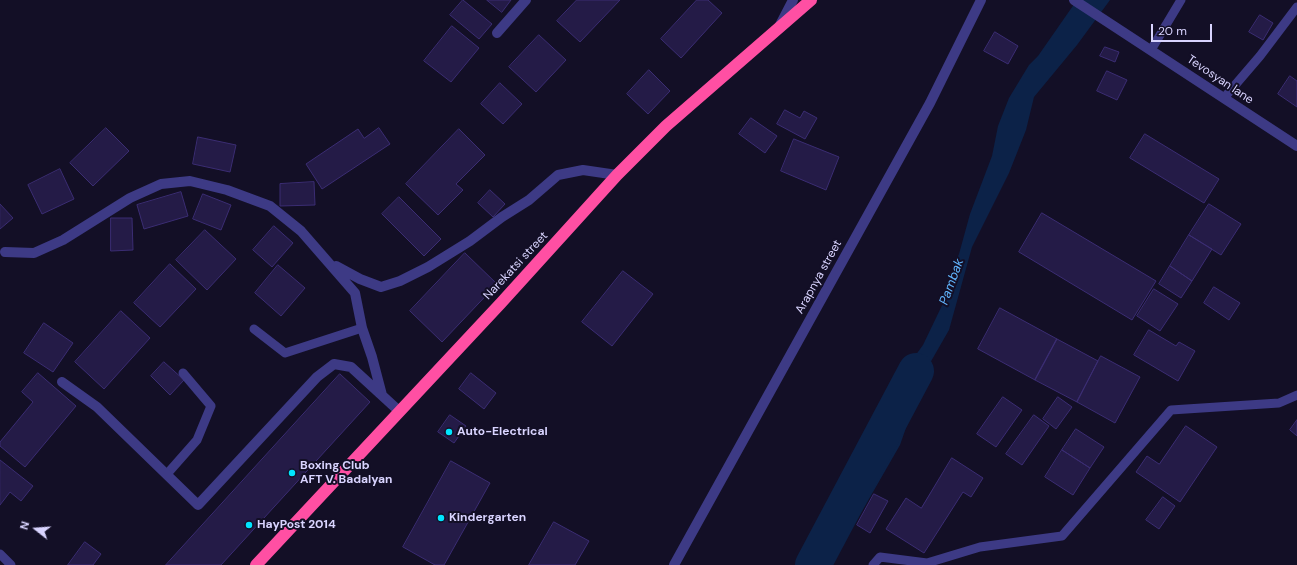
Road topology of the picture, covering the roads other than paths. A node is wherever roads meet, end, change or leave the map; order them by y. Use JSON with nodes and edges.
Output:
{"nodes":[{"id":1,"x":526,"y":0,"type":"edge"},
{"id":2,"x":793,"y":0,"type":"edge"},
{"id":3,"x":811,"y":0,"type":"edge"},
{"id":4,"x":981,"y":0,"type":"edge"},
{"id":5,"x":1074,"y":0,"type":"edge"},
{"id":6,"x":1181,"y":0,"type":"edge"},
{"id":7,"x":1297,"y":7,"type":"edge"},
{"id":8,"x":778,"y":29,"type":"junction"},
{"id":9,"x":497,"y":33,"type":"dead end"},
{"id":10,"x":1151,"y":50,"type":"junction"},
{"id":11,"x":1224,"y":98,"type":"junction"},
{"id":12,"x":1297,"y":146,"type":"edge"},
{"id":13,"x":617,"y":175,"type":"junction"},
{"id":14,"x":5,"y":252,"type":"dead end"},
{"id":15,"x":328,"y":261,"type":"junction"},
{"id":16,"x":362,"y":328,"type":"junction"},
{"id":17,"x":254,"y":329,"type":"dead end"},
{"id":18,"x":183,"y":373,"type":"dead end"},
{"id":19,"x":62,"y":382,"type":"dead end"},
{"id":20,"x":382,"y":395,"type":"junction"},
{"id":21,"x":1297,"y":395,"type":"edge"},
{"id":22,"x":399,"y":410,"type":"junction"},
{"id":23,"x":167,"y":474,"type":"junction"},
{"id":24,"x":0,"y":554,"type":"edge"},
{"id":25,"x":258,"y":564,"type":"edge"},
{"id":26,"x":11,"y":565,"type":"edge"},
{"id":27,"x":674,"y":565,"type":"edge"},
{"id":28,"x":873,"y":565,"type":"edge"}],
"edges":[{"from":1,"to":9,"type":"street"},
{"from":2,"to":8,"type":"street"},
{"from":3,"to":8,"type":"highway","name":"Narekatsi street"},
{"from":4,"to":27,"type":"street","name":"Arapnya street"},
{"from":5,"to":10,"type":"street","name":"Tevosyan lane"},
{"from":6,"to":10,"type":"lane"},
{"from":7,"to":11,"type":"lane"},
{"from":8,"to":13,"type":"highway","name":"Narekatsi street"},
{"from":10,"to":11,"type":"street","name":"Tevosyan lane"},
{"from":11,"to":12,"type":"street","name":"Tevosyan lane"},
{"from":13,"to":15,"type":"street"},
{"from":13,"to":22,"type":"highway","name":"Narekatsi street"},
{"from":14,"to":15,"type":"street"},
{"from":15,"to":16,"type":"street"},
{"from":16,"to":17,"type":"lane"},
{"from":16,"to":20,"type":"street"},
{"from":18,"to":23,"type":"lane"},
{"from":19,"to":23,"type":"street"},
{"from":20,"to":22,"type":"street"},
{"from":20,"to":23,"type":"street"},
{"from":21,"to":28,"type":"lane"},
{"from":22,"to":25,"type":"highway","name":"Narekatsi street"},
{"from":24,"to":26,"type":"lane"}]}
